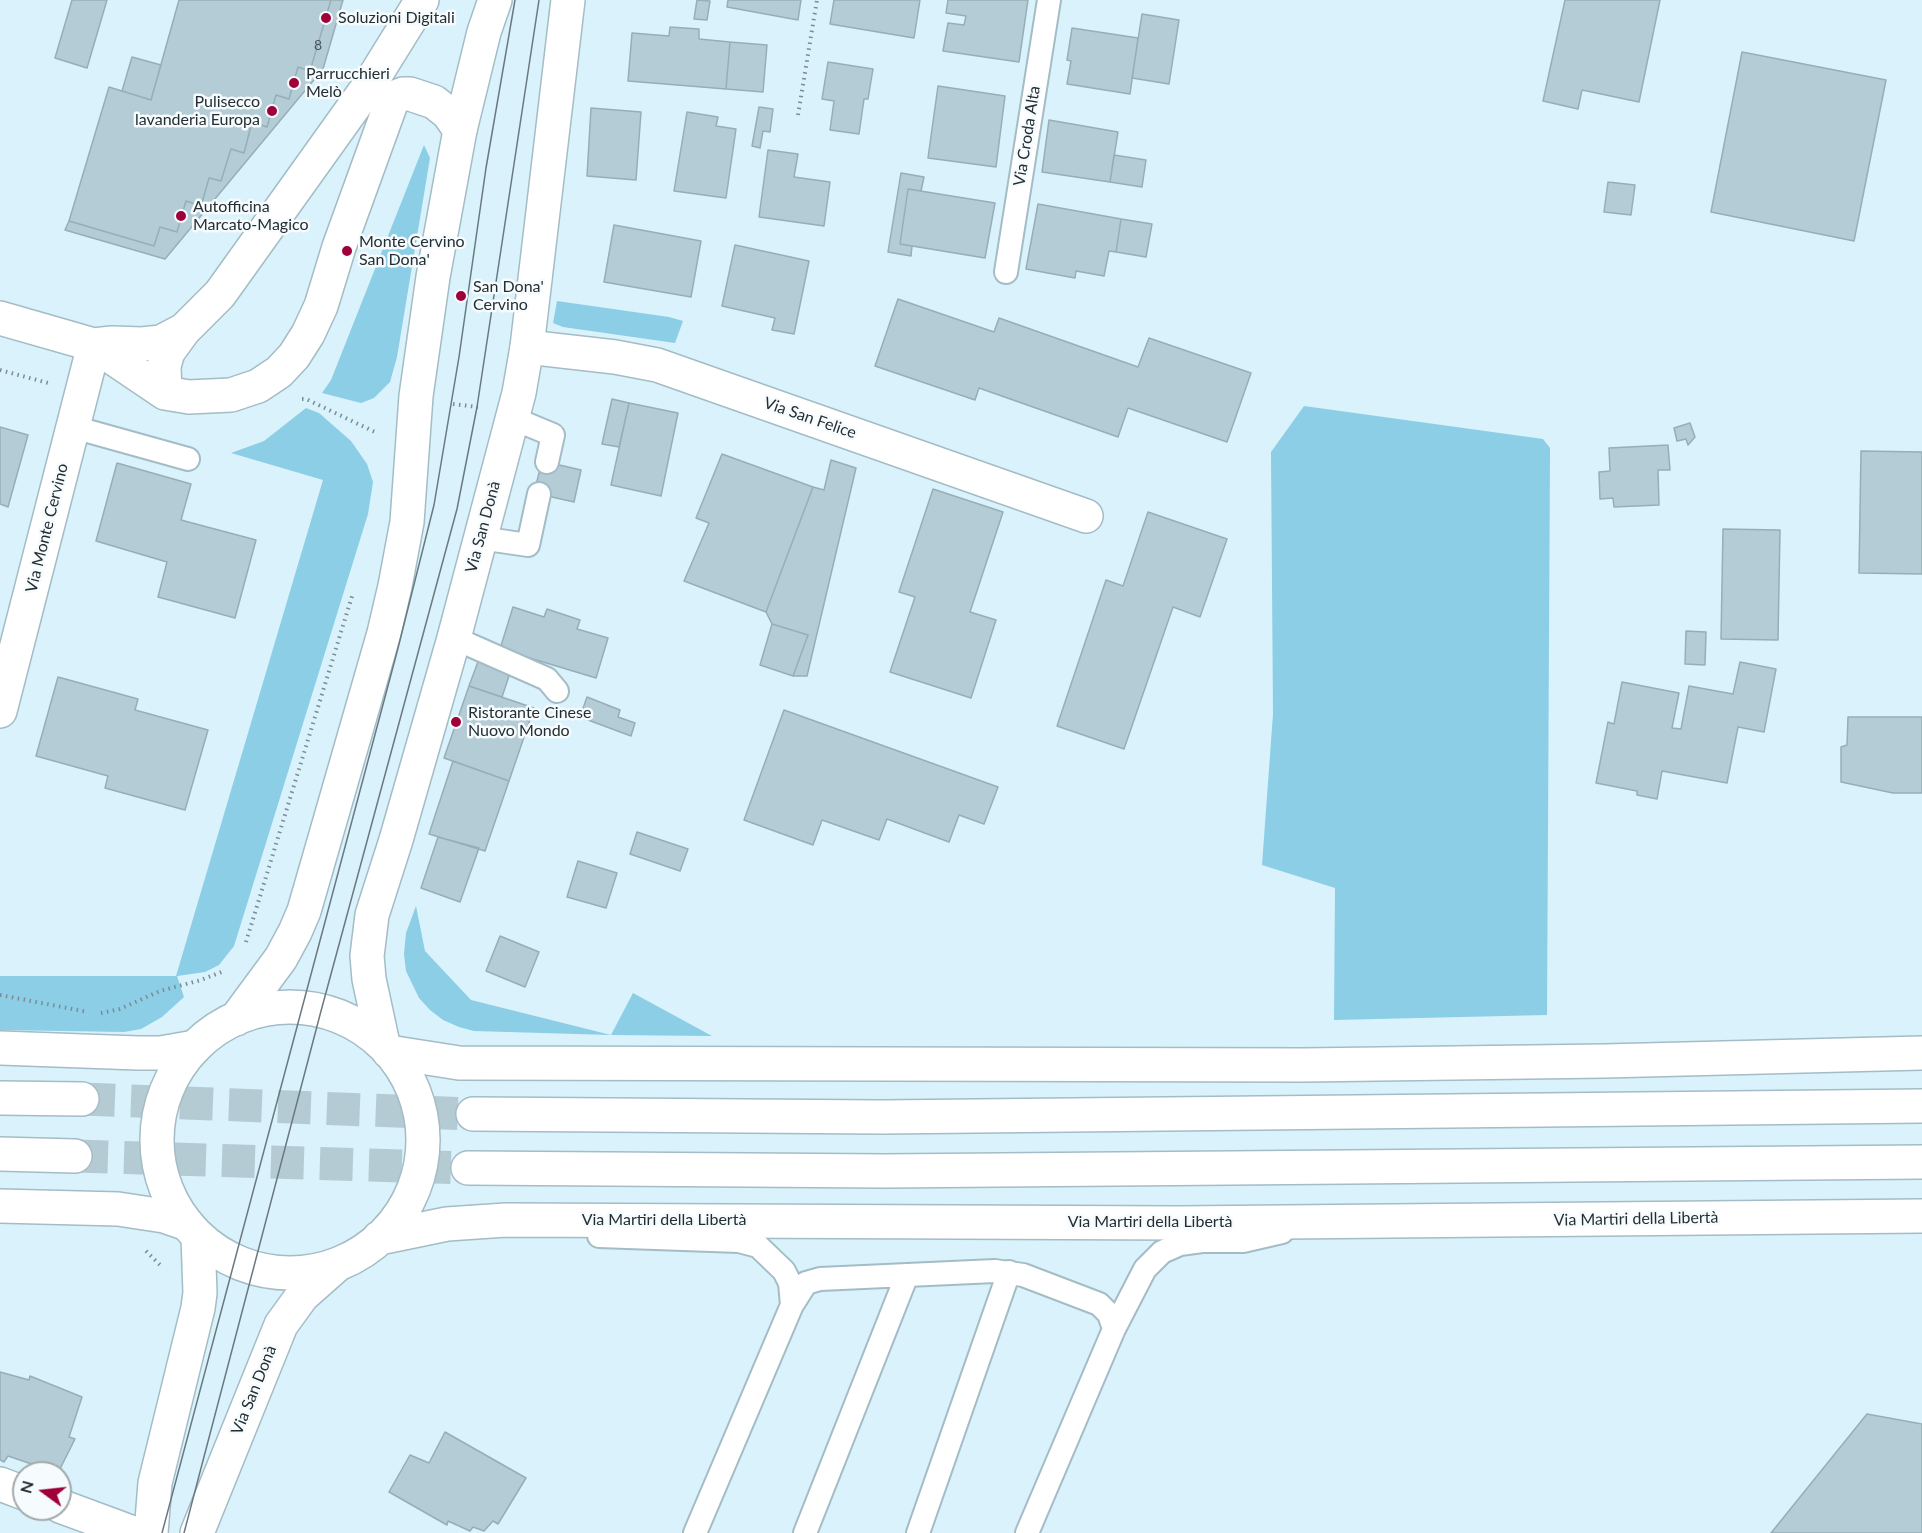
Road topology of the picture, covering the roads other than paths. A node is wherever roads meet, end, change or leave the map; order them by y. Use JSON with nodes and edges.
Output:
{"nodes":[{"id":1,"x":422,"y":0,"type":"edge"},
{"id":2,"x":495,"y":0,"type":"edge"},
{"id":3,"x":568,"y":0,"type":"edge"},
{"id":4,"x":1048,"y":0,"type":"edge"},
{"id":5,"x":460,"y":130,"type":"junction"},
{"id":6,"x":1006,"y":272,"type":"dead end"},
{"id":7,"x":0,"y":318,"type":"edge"},
{"id":8,"x":184,"y":330,"type":"junction"},
{"id":9,"x":94,"y":345,"type":"junction"},
{"id":10,"x":527,"y":348,"type":"junction"},
{"id":11,"x":165,"y":393,"type":"junction"},
{"id":12,"x":512,"y":418,"type":"junction"},
{"id":13,"x":73,"y":427,"type":"junction"},
{"id":14,"x":188,"y":459,"type":"dead end"},
{"id":15,"x":548,"y":462,"type":"dead end"},
{"id":16,"x":539,"y":494,"type":"dead end"},
{"id":17,"x":1086,"y":516,"type":"dead end"},
{"id":18,"x":480,"y":538,"type":"junction"},
{"id":19,"x":453,"y":638,"type":"junction"},
{"id":20,"x":557,"y":691,"type":"dead end"},
{"id":21,"x":0,"y":711,"type":"edge"},
{"id":22,"x":236,"y":1019,"type":"junction"},
{"id":23,"x":195,"y":1047,"type":"junction"},
{"id":24,"x":0,"y":1048,"type":"edge"},
{"id":25,"x":386,"y":1048,"type":"junction"},
{"id":26,"x":1922,"y":1053,"type":"edge"},
{"id":27,"x":0,"y":1098,"type":"edge"},
{"id":28,"x":82,"y":1099,"type":"tunnel mouth"},
{"id":29,"x":1922,"y":1106,"type":"edge"},
{"id":30,"x":473,"y":1114,"type":"tunnel mouth"},
{"id":31,"x":0,"y":1154,"type":"edge"},
{"id":32,"x":75,"y":1156,"type":"tunnel mouth"},
{"id":33,"x":1922,"y":1162,"type":"edge"},
{"id":34,"x":468,"y":1168,"type":"tunnel mouth"},
{"id":35,"x":0,"y":1206,"type":"edge"},
{"id":36,"x":1922,"y":1216,"type":"edge"},
{"id":37,"x":1322,"y":1222,"type":"junction"},
{"id":38,"x":432,"y":1227,"type":"junction"},
{"id":39,"x":193,"y":1230,"type":"junction"},
{"id":40,"x":379,"y":1238,"type":"junction"},
{"id":41,"x":338,"y":1263,"type":"junction"},
{"id":42,"x":1009,"y":1272,"type":"junction"},
{"id":43,"x":907,"y":1275,"type":"junction"},
{"id":44,"x":792,"y":1305,"type":"junction"},
{"id":45,"x":1114,"y":1329,"type":"junction"},
{"id":46,"x":72,"y":1510,"type":"edge"},
{"id":47,"x":134,"y":1533,"type":"edge"},
{"id":48,"x":151,"y":1533,"type":"edge"},
{"id":49,"x":197,"y":1533,"type":"edge"},
{"id":50,"x":694,"y":1533,"type":"edge"},
{"id":51,"x":805,"y":1533,"type":"edge"},
{"id":52,"x":918,"y":1533,"type":"edge"},
{"id":53,"x":1027,"y":1533,"type":"edge"}],
"edges":[{"from":1,"to":8,"type":"main road"},
{"from":2,"to":5,"type":"main road","name":"Via San Donà"},
{"from":3,"to":10,"type":"main road","name":"Via San Donà"},
{"from":4,"to":6,"type":"lane","name":"Via Croda Alta"},
{"from":5,"to":11,"type":"main road"},
{"from":5,"to":22,"type":"main road","name":"Via San Donà"},
{"from":7,"to":9,"type":"main road"},
{"from":8,"to":9,"type":"main road"},
{"from":8,"to":11,"type":"main road"},
{"from":9,"to":11,"type":"main road"},
{"from":9,"to":13,"type":"main road","name":"Via Monte Cervino"},
{"from":10,"to":12,"type":"main road","name":"Via San Donà"},
{"from":10,"to":17,"type":"main road","name":"Via San Felice"},
{"from":12,"to":15,"type":"lane"},
{"from":12,"to":18,"type":"main road","name":"Via San Donà"},
{"from":13,"to":14,"type":"lane"},
{"from":13,"to":21,"type":"main road","name":"Via Monte Cervino"},
{"from":16,"to":18,"type":"lane"},
{"from":18,"to":19,"type":"main road","name":"Via San Donà"},
{"from":19,"to":20,"type":"lane"},
{"from":19,"to":25,"type":"main road","name":"Via San Donà"},
{"from":22,"to":23,"type":"main road","name":"Via San Donà"},
{"from":22,"to":25,"type":"main road","name":"Via San Donà"},
{"from":23,"to":24,"type":"main road"},
{"from":23,"to":39,"type":"main road","name":"Via San Donà"},
{"from":25,"to":26,"type":"main road"},
{"from":25,"to":40,"type":"main road","name":"Via San Donà"},
{"from":27,"to":28,"type":"main road"},
{"from":29,"to":30,"type":"main road"},
{"from":31,"to":32,"type":"main road"},
{"from":33,"to":34,"type":"main road"},
{"from":35,"to":39,"type":"main road"},
{"from":36,"to":37,"type":"main road","name":"Via Martiri della Libertà"},
{"from":37,"to":38,"type":"main road","name":"Via Martiri della Libertà"},
{"from":37,"to":45,"type":"lane"},
{"from":38,"to":40,"type":"main road","name":"Via Martiri della Libertà"},
{"from":38,"to":44,"type":"lane"},
{"from":39,"to":41,"type":"main road","name":"Via San Donà"},
{"from":39,"to":48,"type":"main road","name":"Via San Donà"},
{"from":40,"to":41,"type":"main road","name":"Via San Donà"},
{"from":41,"to":49,"type":"main road","name":"Via San Donà"},
{"from":42,"to":43,"type":"lane"},
{"from":42,"to":45,"type":"lane"},
{"from":42,"to":52,"type":"lane"},
{"from":43,"to":44,"type":"lane"},
{"from":43,"to":51,"type":"lane"},
{"from":44,"to":50,"type":"lane"},
{"from":45,"to":53,"type":"lane"},
{"from":46,"to":47,"type":"main road"}]}
